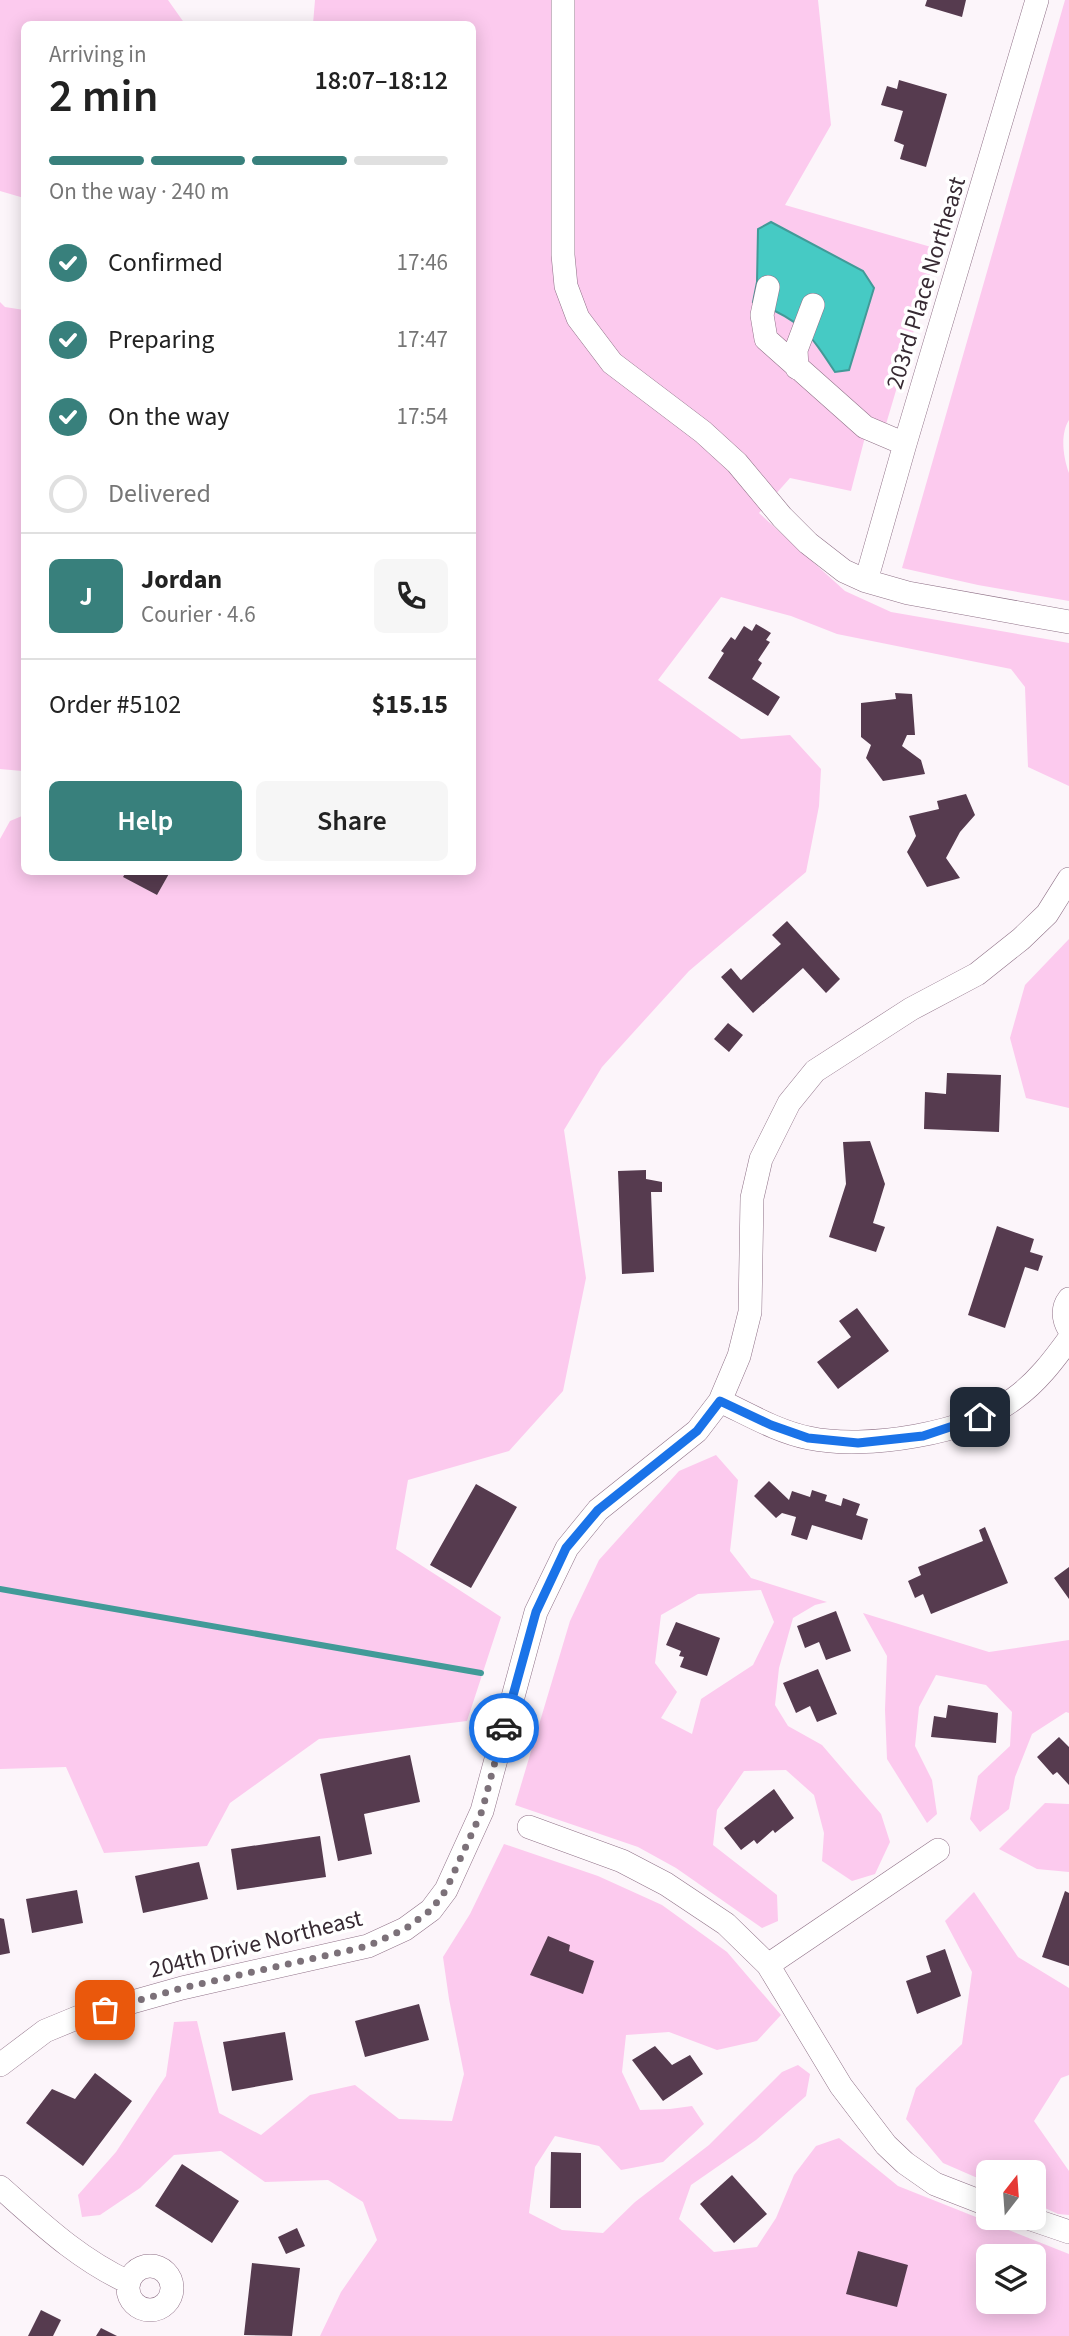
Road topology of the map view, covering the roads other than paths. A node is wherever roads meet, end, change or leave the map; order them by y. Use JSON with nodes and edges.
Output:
{"nodes":[{"id":1,"x":563,"y":0,"type":"edge"},
{"id":2,"x":1037,"y":0,"type":"edge"},
{"id":3,"x":768,"y":288,"type":"dead end"},
{"id":4,"x":814,"y":305,"type":"dead end"},
{"id":5,"x":797,"y":368,"type":"junction"},
{"id":6,"x":905,"y":444,"type":"junction"},
{"id":7,"x":866,"y":581,"type":"junction"},
{"id":8,"x":1069,"y":622,"type":"edge"},
{"id":9,"x":1069,"y":879,"type":"edge"},
{"id":10,"x":1069,"y":1298,"type":"edge"},
{"id":11,"x":1069,"y":1329,"type":"edge"},
{"id":12,"x":1069,"y":1339,"type":"edge"},
{"id":13,"x":720,"y":1401,"type":"junction"},
{"id":14,"x":528,"y":1827,"type":"dead end"},
{"id":15,"x":938,"y":1850,"type":"dead end"},
{"id":16,"x":768,"y":1965,"type":"junction"},
{"id":17,"x":0,"y":2065,"type":"edge"},
{"id":18,"x":0,"y":2187,"type":"edge"},
{"id":19,"x":976,"y":2200,"type":"edge"},
{"id":20,"x":1046,"y":2224,"type":"edge"},
{"id":21,"x":1069,"y":2232,"type":"edge"},
{"id":22,"x":128,"y":2282,"type":"dead end"}],
"edges":[{"from":1,"to":7,"type":"street"},
{"from":2,"to":6,"type":"street","name":"203rd Place Northeast"},
{"from":3,"to":5,"type":"street"},
{"from":4,"to":5,"type":"street"},
{"from":5,"to":6,"type":"street"},
{"from":6,"to":7,"type":"street","name":"203rd Place Northeast"},
{"from":7,"to":8,"type":"street"},
{"from":9,"to":13,"type":"street","name":"204th Drive Northeast"},
{"from":10,"to":11,"type":"street"},
{"from":12,"to":13,"type":"street"},
{"from":13,"to":17,"type":"street","name":"204th Drive Northeast"},
{"from":14,"to":16,"type":"street"},
{"from":15,"to":16,"type":"street"},
{"from":16,"to":19,"type":"street"},
{"from":18,"to":22,"type":"street"},
{"from":20,"to":21,"type":"street"}]}
